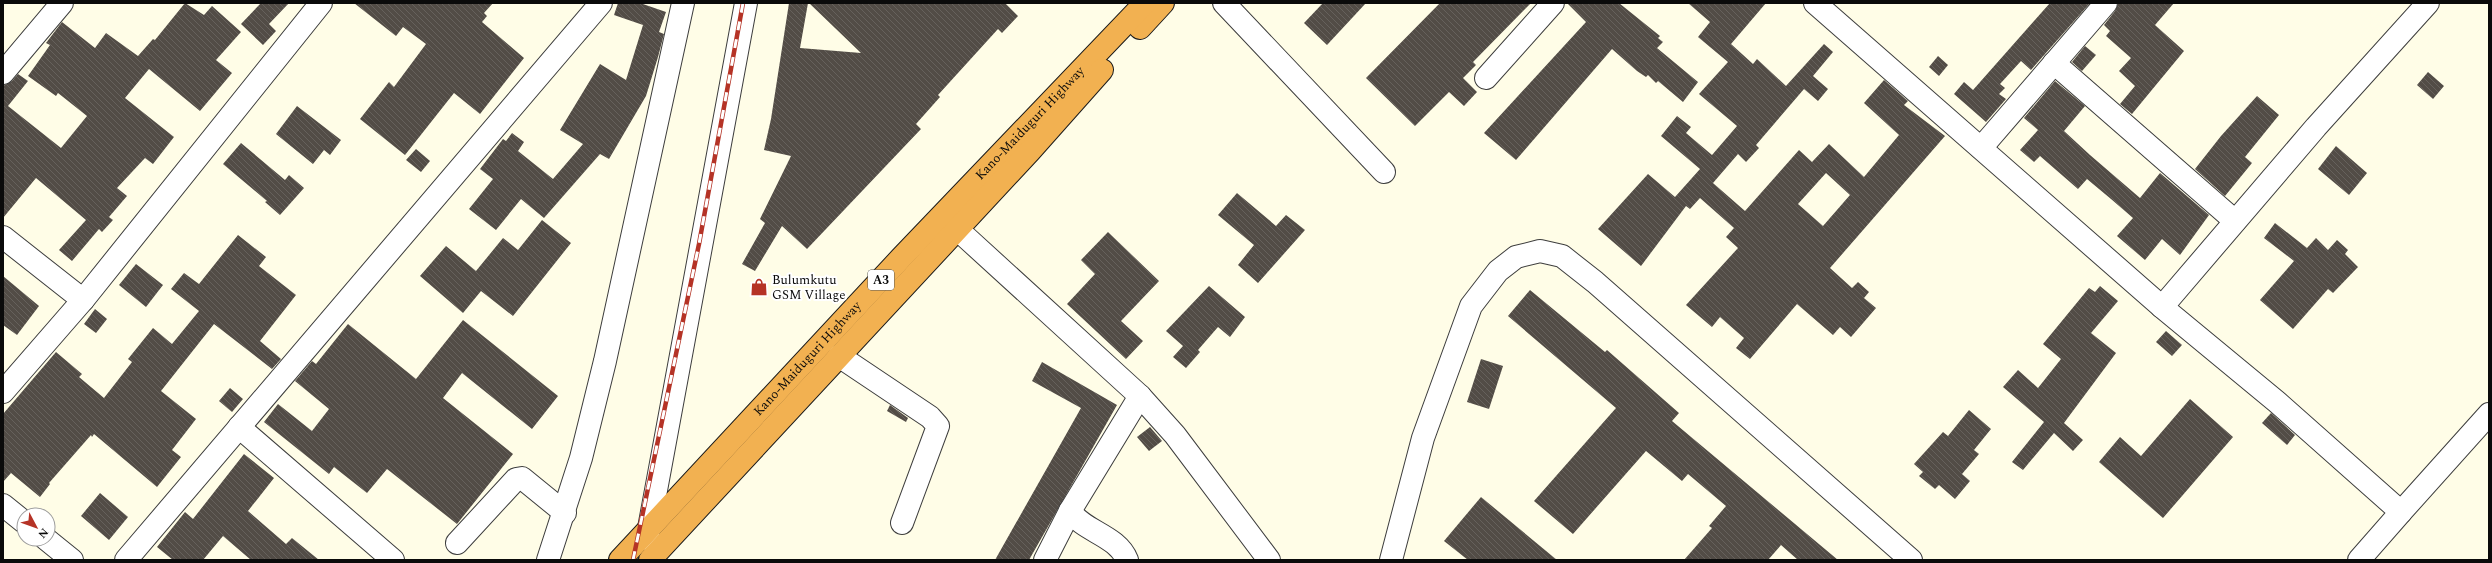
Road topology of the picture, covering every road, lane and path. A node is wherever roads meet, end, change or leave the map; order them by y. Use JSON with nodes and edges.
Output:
{"nodes":[{"id":1,"x":62,"y":3,"type":"edge"},
{"id":2,"x":322,"y":3,"type":"edge"},
{"id":3,"x":601,"y":3,"type":"edge"},
{"id":4,"x":683,"y":3,"type":"edge"},
{"id":5,"x":746,"y":3,"type":"edge"},
{"id":6,"x":1145,"y":3,"type":"edge"},
{"id":7,"x":1163,"y":3,"type":"edge"},
{"id":8,"x":1224,"y":3,"type":"edge"},
{"id":9,"x":1553,"y":3,"type":"edge"},
{"id":10,"x":1815,"y":3,"type":"edge"},
{"id":11,"x":2106,"y":3,"type":"edge"},
{"id":12,"x":2416,"y":7,"type":"edge"},
{"id":13,"x":2054,"y":64,"type":"junction"},
{"id":14,"x":3,"y":73,"type":"edge"},
{"id":15,"x":1486,"y":78,"type":"dead end"},
{"id":16,"x":1981,"y":148,"type":"junction"},
{"id":17,"x":1384,"y":172,"type":"dead end"},
{"id":18,"x":2235,"y":221,"type":"junction"},
{"id":19,"x":957,"y":229,"type":"junction"},
{"id":20,"x":3,"y":237,"type":"edge"},
{"id":21,"x":83,"y":300,"type":"junction"},
{"id":22,"x":2162,"y":307,"type":"junction"},
{"id":23,"x":839,"y":356,"type":"junction"},
{"id":24,"x":3,"y":392,"type":"edge"},
{"id":25,"x":1140,"y":396,"type":"junction"},
{"id":26,"x":2489,"y":414,"type":"edge"},
{"id":27,"x":240,"y":427,"type":"junction"},
{"id":28,"x":3,"y":505,"type":"edge"},
{"id":29,"x":1070,"y":511,"type":"junction"},
{"id":30,"x":2401,"y":512,"type":"junction"},
{"id":31,"x":565,"y":513,"type":"junction"},
{"id":32,"x":16,"y":516,"type":"edge"},
{"id":33,"x":902,"y":523,"type":"dead end"},
{"id":34,"x":648,"y":530,"type":"junction"},
{"id":35,"x":457,"y":543,"type":"dead end"},
{"id":36,"x":56,"y":547,"type":"edge"},
{"id":37,"x":72,"y":560,"type":"edge"},
{"id":38,"x":126,"y":560,"type":"edge"},
{"id":39,"x":393,"y":560,"type":"edge"},
{"id":40,"x":548,"y":560,"type":"edge"},
{"id":41,"x":620,"y":560,"type":"edge"},
{"id":42,"x":644,"y":560,"type":"edge"},
{"id":43,"x":650,"y":560,"type":"edge"},
{"id":44,"x":1045,"y":560,"type":"edge"},
{"id":45,"x":1127,"y":560,"type":"edge"},
{"id":46,"x":1269,"y":560,"type":"edge"},
{"id":47,"x":1391,"y":560,"type":"edge"},
{"id":48,"x":1911,"y":560,"type":"edge"},
{"id":49,"x":2359,"y":560,"type":"edge"}],
"edges":[{"from":1,"to":14,"type":"street"},
{"from":2,"to":21,"type":"street"},
{"from":3,"to":27,"type":"street"},
{"from":4,"to":31,"type":"street"},
{"from":5,"to":34,"type":"street"},
{"from":6,"to":34,"type":"highway","name":"Kano-Maiduguri Highway","number":"A3"},
{"from":7,"to":19,"type":"highway","name":"Kano-Maiduguri Highway","number":"A3"},
{"from":8,"to":17,"type":"street"},
{"from":9,"to":15,"type":"street"},
{"from":10,"to":16,"type":"street"},
{"from":11,"to":13,"type":"street"},
{"from":12,"to":18,"type":"street"},
{"from":13,"to":16,"type":"street"},
{"from":13,"to":18,"type":"street"},
{"from":16,"to":22,"type":"street"},
{"from":18,"to":22,"type":"street"},
{"from":19,"to":23,"type":"highway","name":"Kano-Maiduguri Highway","number":"A3"},
{"from":19,"to":25,"type":"street"},
{"from":20,"to":21,"type":"street"},
{"from":21,"to":24,"type":"street"},
{"from":22,"to":30,"type":"street"},
{"from":23,"to":33,"type":"street"},
{"from":23,"to":43,"type":"highway","name":"Kano-Maiduguri Highway","number":"A3"},
{"from":25,"to":29,"type":"street"},
{"from":25,"to":46,"type":"street"},
{"from":26,"to":30,"type":"street"},
{"from":27,"to":38,"type":"street"},
{"from":27,"to":39,"type":"street"},
{"from":28,"to":32,"type":"street"},
{"from":29,"to":44,"type":"street"},
{"from":29,"to":45,"type":"street"},
{"from":30,"to":49,"type":"street"},
{"from":31,"to":35,"type":"street"},
{"from":31,"to":40,"type":"street"},
{"from":34,"to":41,"type":"highway","name":"Kano-Maiduguri Highway","number":"A3"},
{"from":34,"to":42,"type":"street"},
{"from":36,"to":37,"type":"street"},
{"from":47,"to":48,"type":"street"}]}
